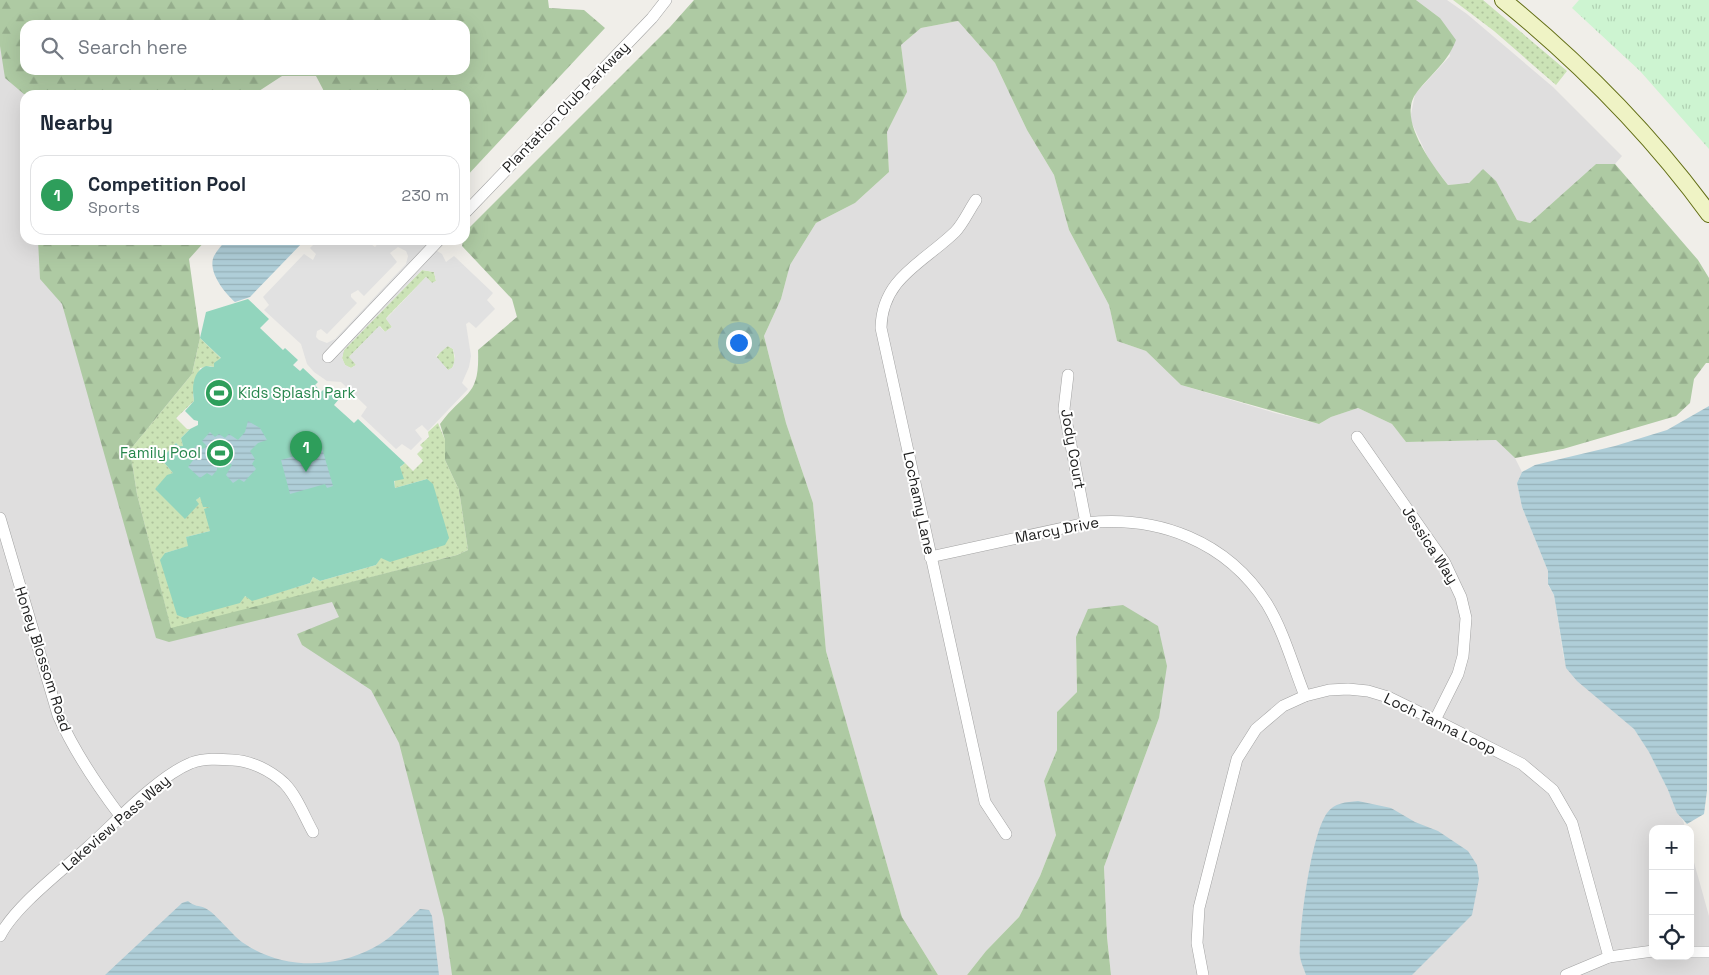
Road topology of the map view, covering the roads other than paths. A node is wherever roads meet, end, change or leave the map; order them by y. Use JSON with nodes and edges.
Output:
{"nodes":[{"id":1,"x":666,"y":0,"type":"edge"},
{"id":2,"x":1502,"y":0,"type":"edge"},
{"id":3,"x":976,"y":200,"type":"dead end"},
{"id":4,"x":470,"y":208,"type":"edge"},
{"id":5,"x":1709,"y":214,"type":"edge"},
{"id":6,"x":434,"y":245,"type":"edge"},
{"id":7,"x":328,"y":357,"type":"dead end"},
{"id":8,"x":1068,"y":375,"type":"dead end"},
{"id":9,"x":1357,"y":437,"type":"dead end"},
{"id":10,"x":0,"y":518,"type":"edge"},
{"id":11,"x":1086,"y":523,"type":"junction"},
{"id":12,"x":930,"y":557,"type":"junction"},
{"id":13,"x":1305,"y":696,"type":"junction"},
{"id":14,"x":1435,"y":720,"type":"junction"},
{"id":15,"x":121,"y":817,"type":"junction"},
{"id":16,"x":313,"y":832,"type":"dead end"},
{"id":17,"x":1006,"y":834,"type":"dead end"},
{"id":18,"x":0,"y":936,"type":"edge"},
{"id":19,"x":1649,"y":952,"type":"edge"},
{"id":20,"x":1694,"y":952,"type":"edge"},
{"id":21,"x":1709,"y":952,"type":"edge"},
{"id":22,"x":1609,"y":957,"type":"junction"},
{"id":23,"x":1203,"y":975,"type":"edge"},
{"id":24,"x":1566,"y":975,"type":"edge"}],
"edges":[{"from":1,"to":4,"type":"street","name":"Plantation Club Parkway"},
{"from":2,"to":5,"type":"street"},
{"from":3,"to":12,"type":"street","name":"Lochamy Lane"},
{"from":6,"to":7,"type":"street"},
{"from":8,"to":11,"type":"street","name":"Jody Court"},
{"from":9,"to":14,"type":"street","name":"Jessica Way"},
{"from":10,"to":15,"type":"street","name":"Honey Blossom Road"},
{"from":11,"to":12,"type":"street","name":"Marcy Drive"},
{"from":11,"to":13,"type":"street","name":"Marcy Drive"},
{"from":12,"to":17,"type":"street","name":"Lochamy Lane"},
{"from":13,"to":14,"type":"street","name":"Loch Tanna Loop"},
{"from":13,"to":23,"type":"street","name":"Loch Tanna Loop"},
{"from":14,"to":22,"type":"street","name":"Loch Tanna Loop"},
{"from":15,"to":16,"type":"street","name":"Lakeview Pass Way"},
{"from":15,"to":18,"type":"street","name":"Lakeview Pass Way"},
{"from":19,"to":22,"type":"street"},
{"from":20,"to":21,"type":"street"},
{"from":22,"to":24,"type":"street"}]}
